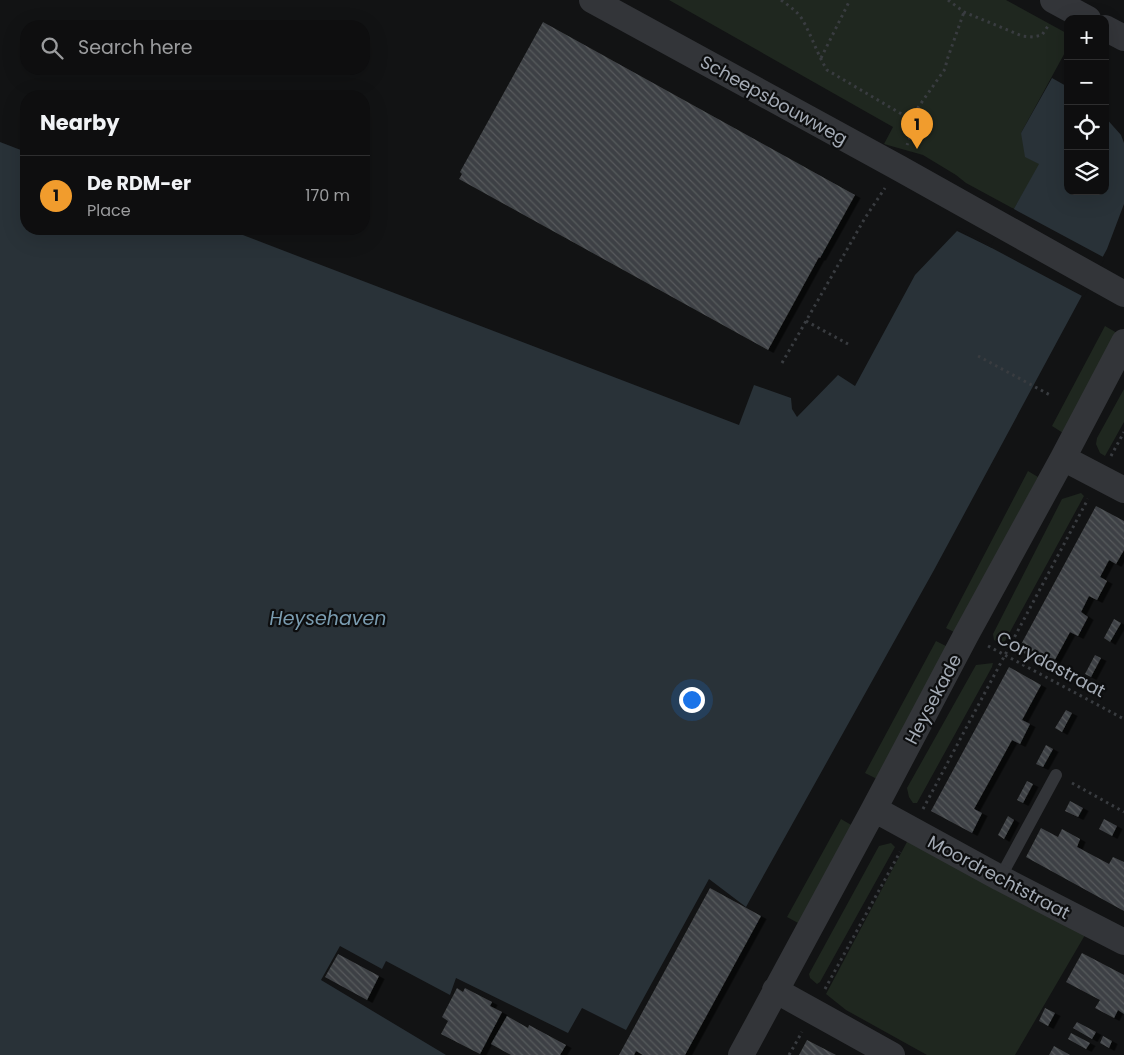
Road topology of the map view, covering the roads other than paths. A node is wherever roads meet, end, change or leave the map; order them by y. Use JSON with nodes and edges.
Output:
{"nodes":[{"id":1,"x":592,"y":0,"type":"edge"},
{"id":2,"x":1056,"y":2,"type":"edge"},
{"id":3,"x":1080,"y":15,"type":"edge"},
{"id":4,"x":1109,"y":30,"type":"edge"},
{"id":5,"x":1124,"y":38,"type":"edge"},
{"id":6,"x":1114,"y":288,"type":"edge"},
{"id":7,"x":1124,"y":342,"type":"edge"},
{"id":8,"x":1063,"y":458,"type":"junction"},
{"id":9,"x":1124,"y":490,"type":"edge"},
{"id":10,"x":1056,"y":775,"type":"road end"},
{"id":11,"x":874,"y":810,"type":"junction"},
{"id":12,"x":1000,"y":878,"type":"junction"},
{"id":13,"x":1124,"y":942,"type":"edge"},
{"id":14,"x":775,"y":990,"type":"junction"},
{"id":15,"x":741,"y":1055,"type":"edge"},
{"id":16,"x":892,"y":1055,"type":"edge"}],
"edges":[{"from":1,"to":6,"type":"street","name":"Scheepsbouwweg"},
{"from":2,"to":3,"type":"street"},
{"from":4,"to":5,"type":"street"},
{"from":7,"to":8,"type":"street","name":"Heysekade"},
{"from":8,"to":9,"type":"street"},
{"from":8,"to":11,"type":"street","name":"Heysekade"},
{"from":10,"to":12,"type":"lane"},
{"from":11,"to":12,"type":"street","name":"Moordrechtstraat"},
{"from":11,"to":14,"type":"street","name":"Heysekade"},
{"from":12,"to":13,"type":"street","name":"Moordrechtstraat"},
{"from":14,"to":15,"type":"street","name":"Heysekade"},
{"from":14,"to":16,"type":"street"}]}
